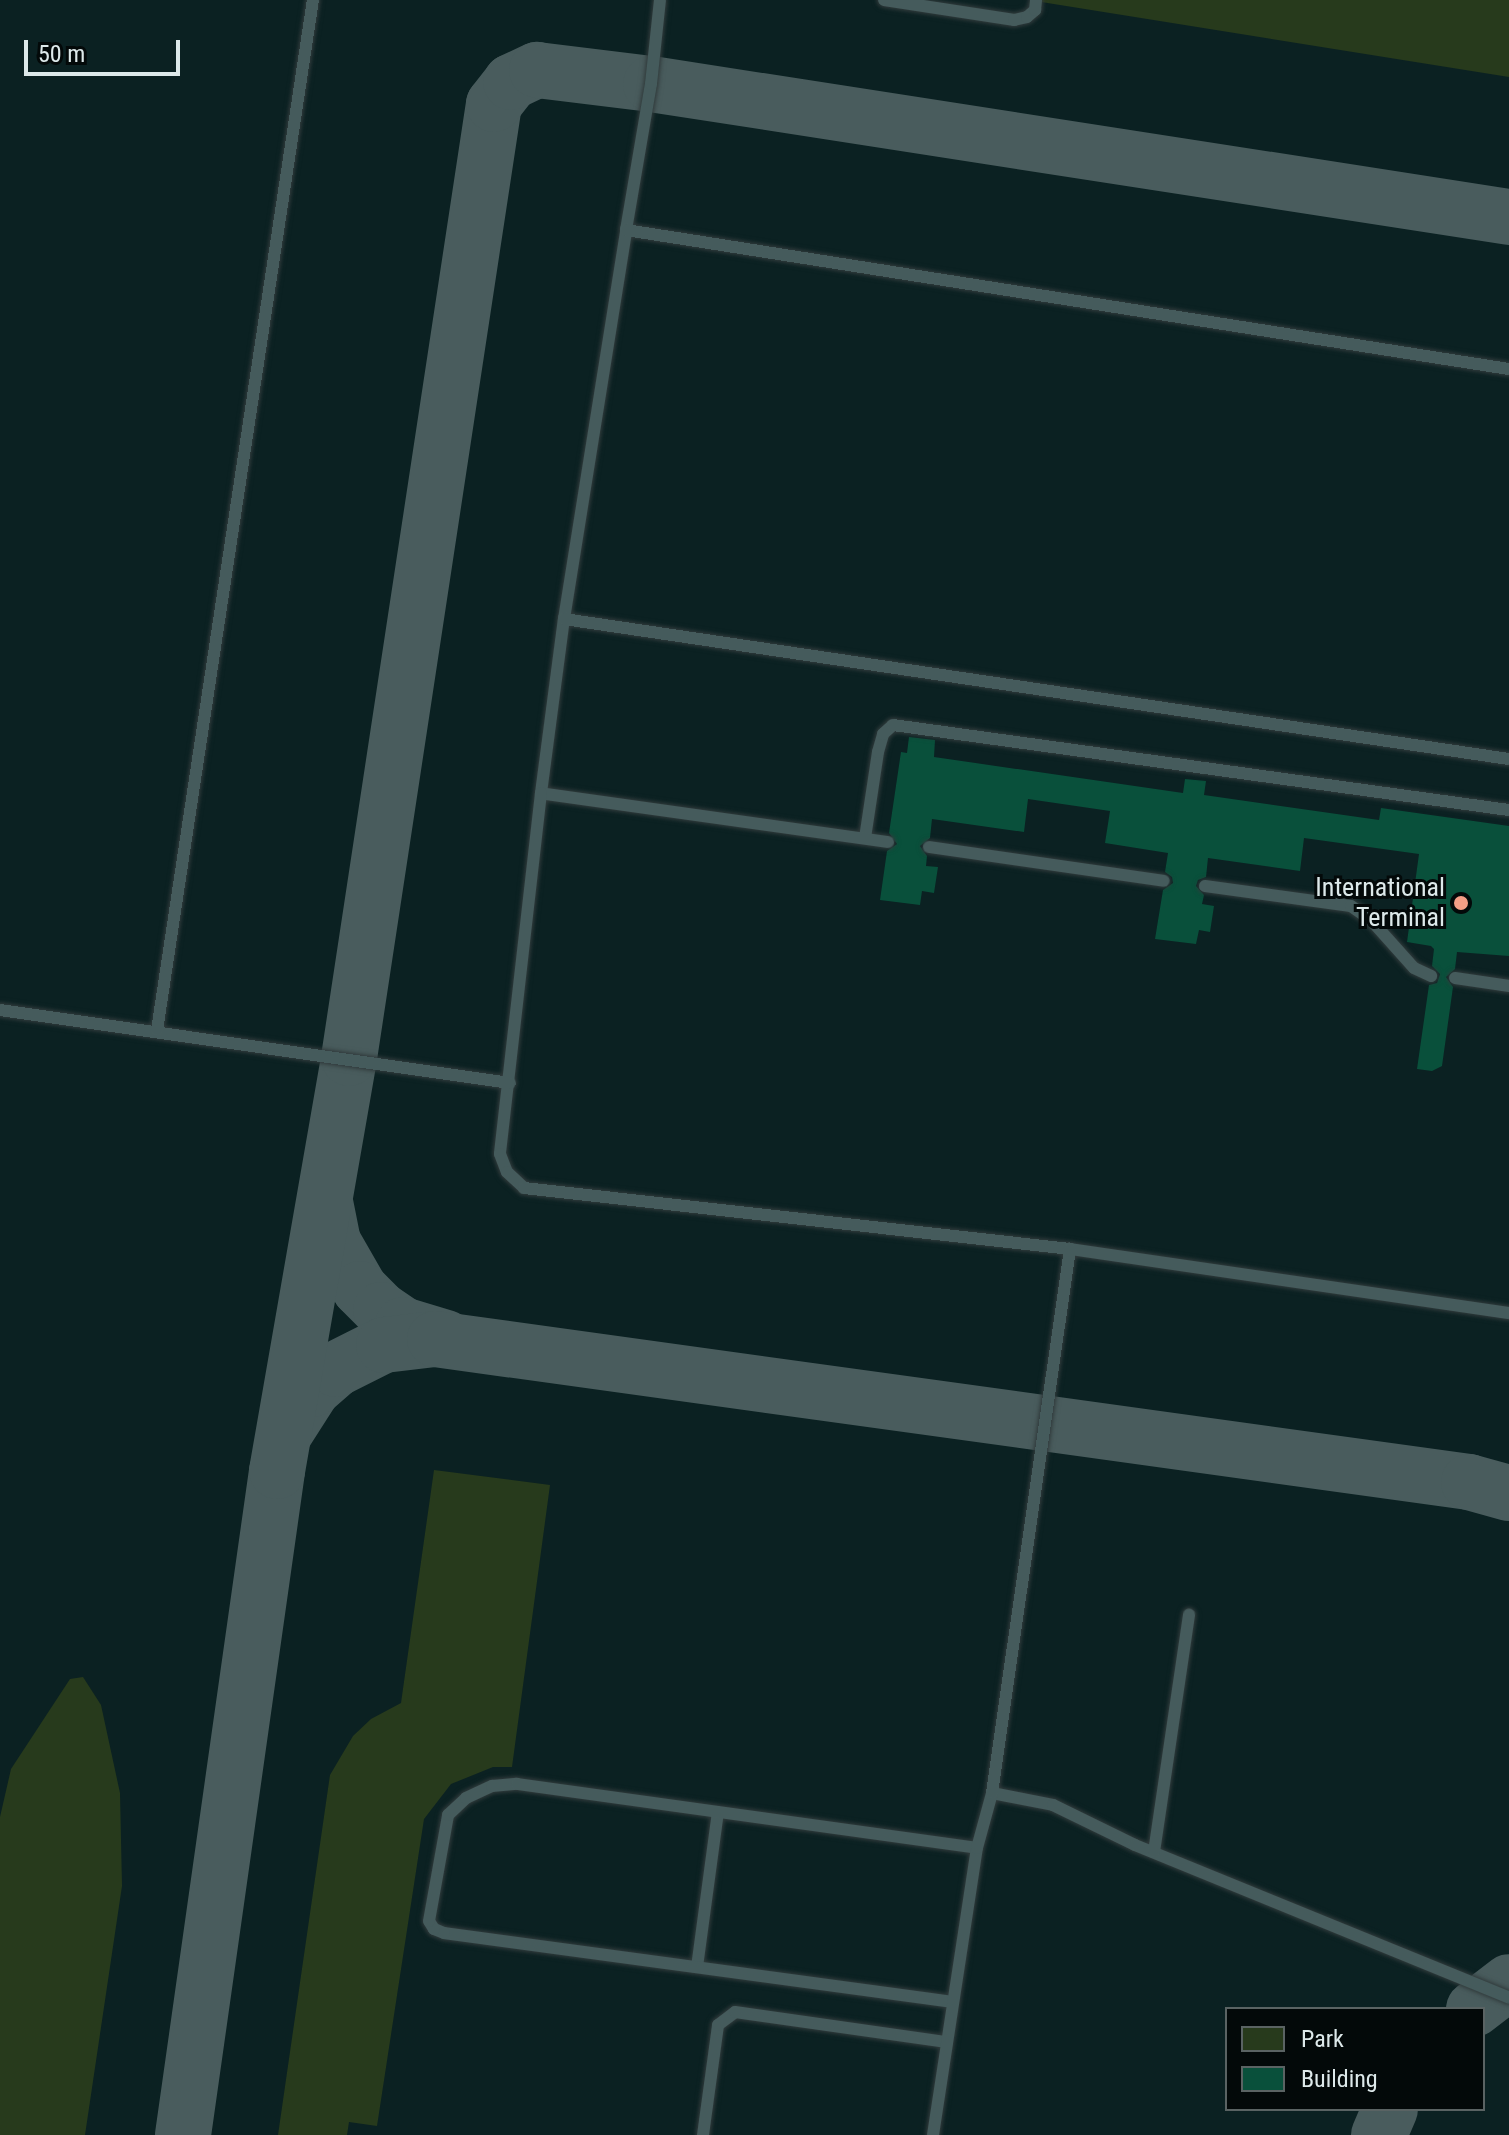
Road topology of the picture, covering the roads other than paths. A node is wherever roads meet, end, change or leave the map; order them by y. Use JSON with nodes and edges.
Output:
{"nodes":[{"id":1,"x":313,"y":0,"type":"edge"},
{"id":2,"x":660,"y":0,"type":"edge"},
{"id":3,"x":884,"y":0,"type":"edge"},
{"id":4,"x":1036,"y":0,"type":"edge"},
{"id":5,"x":626,"y":230,"type":"junction"},
{"id":6,"x":1509,"y":369,"type":"edge"},
{"id":7,"x":564,"y":619,"type":"junction"},
{"id":8,"x":1509,"y":759,"type":"edge"},
{"id":9,"x":541,"y":793,"type":"junction"},
{"id":10,"x":1509,"y":810,"type":"edge"},
{"id":11,"x":865,"y":838,"type":"junction"},
{"id":12,"x":888,"y":842,"type":"dead end"},
{"id":13,"x":929,"y":847,"type":"dead end"},
{"id":14,"x":1164,"y":881,"type":"dead end"},
{"id":15,"x":1205,"y":886,"type":"dead end"},
{"id":16,"x":1431,"y":976,"type":"dead end"},
{"id":17,"x":1455,"y":978,"type":"dead end"},
{"id":18,"x":1509,"y":986,"type":"edge"},
{"id":19,"x":0,"y":1010,"type":"edge"},
{"id":20,"x":157,"y":1030,"type":"junction"},
{"id":21,"x":510,"y":1083,"type":"junction"},
{"id":22,"x":1070,"y":1249,"type":"junction"},
{"id":23,"x":1509,"y":1313,"type":"edge"},
{"id":24,"x":1189,"y":1615,"type":"dead end"},
{"id":25,"x":992,"y":1793,"type":"junction"},
{"id":26,"x":718,"y":1812,"type":"junction"},
{"id":27,"x":977,"y":1848,"type":"junction"},
{"id":28,"x":1154,"y":1852,"type":"junction"},
{"id":29,"x":697,"y":1967,"type":"junction"},
{"id":30,"x":1509,"y":1998,"type":"edge"},
{"id":31,"x":953,"y":2002,"type":"junction"},
{"id":32,"x":947,"y":2042,"type":"junction"},
{"id":33,"x":703,"y":2135,"type":"edge"},
{"id":34,"x":933,"y":2135,"type":"edge"}],
"edges":[{"from":1,"to":20,"type":"lane"},
{"from":2,"to":5,"type":"lane"},
{"from":3,"to":4,"type":"lane"},
{"from":5,"to":6,"type":"lane"},
{"from":5,"to":7,"type":"lane"},
{"from":7,"to":8,"type":"lane"},
{"from":7,"to":9,"type":"lane"},
{"from":9,"to":11,"type":"lane"},
{"from":9,"to":21,"type":"lane"},
{"from":10,"to":11,"type":"lane"},
{"from":11,"to":12,"type":"lane"},
{"from":13,"to":14,"type":"lane"},
{"from":15,"to":16,"type":"lane"},
{"from":17,"to":18,"type":"lane"},
{"from":19,"to":20,"type":"lane"},
{"from":20,"to":21,"type":"lane"},
{"from":21,"to":22,"type":"lane"},
{"from":22,"to":23,"type":"lane"},
{"from":22,"to":25,"type":"lane"},
{"from":24,"to":28,"type":"lane"},
{"from":25,"to":27,"type":"lane"},
{"from":25,"to":28,"type":"lane"},
{"from":26,"to":27,"type":"lane"},
{"from":26,"to":29,"type":"lane"},
{"from":26,"to":29,"type":"lane"},
{"from":27,"to":31,"type":"lane"},
{"from":28,"to":30,"type":"lane"},
{"from":29,"to":31,"type":"lane"},
{"from":31,"to":32,"type":"lane"},
{"from":32,"to":33,"type":"lane"},
{"from":32,"to":34,"type":"lane"}]}
